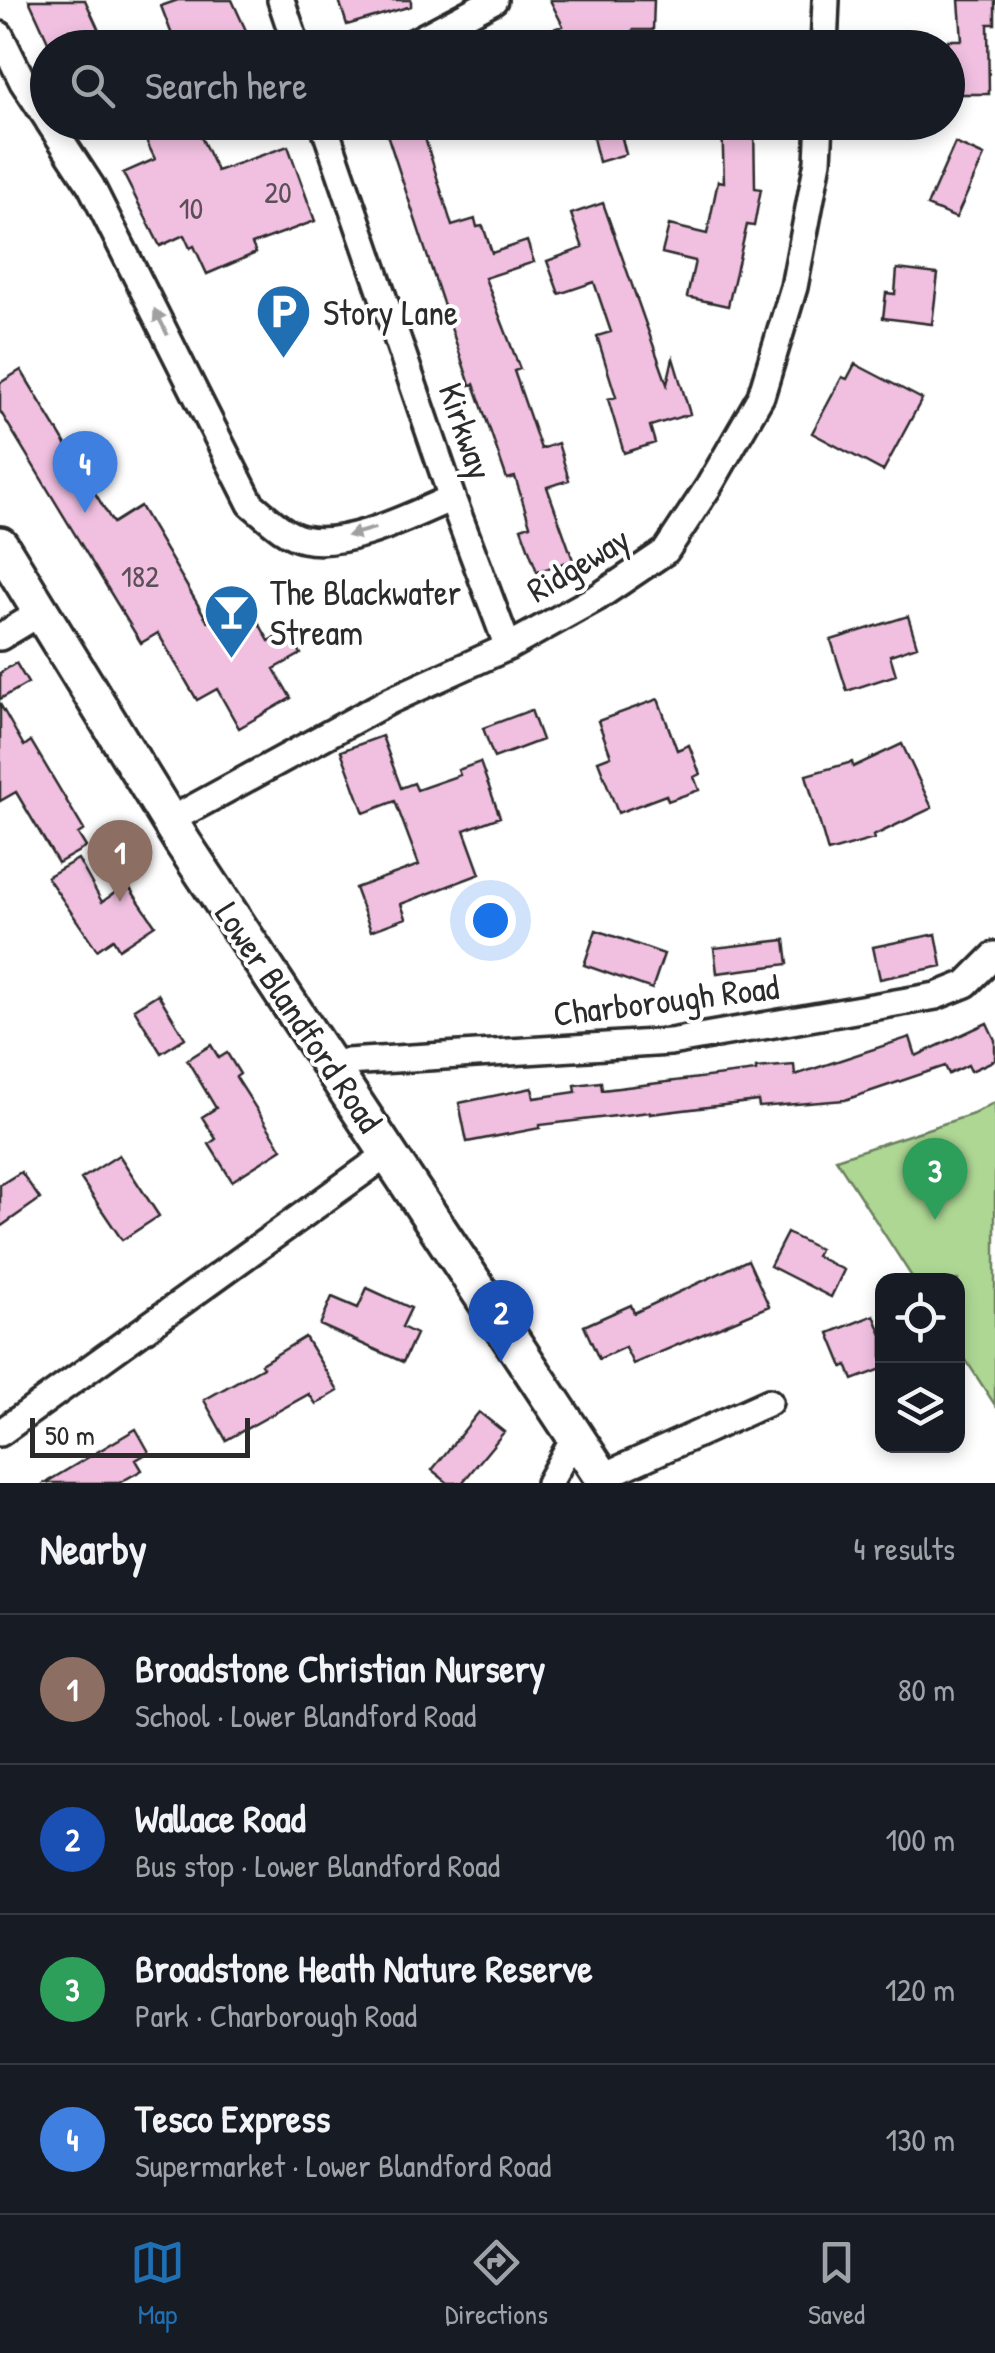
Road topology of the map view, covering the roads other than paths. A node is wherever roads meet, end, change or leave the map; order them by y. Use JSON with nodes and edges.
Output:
{"nodes":[{"id":1,"x":281,"y":0,"type":"edge"},
{"id":2,"x":494,"y":0,"type":"edge"},
{"id":3,"x":826,"y":0,"type":"edge"},
{"id":4,"x":291,"y":30,"type":"edge"},
{"id":5,"x":437,"y":30,"type":"edge"},
{"id":6,"x":825,"y":30,"type":"edge"},
{"id":7,"x":0,"y":35,"type":"edge"},
{"id":8,"x":30,"y":93,"type":"edge"},
{"id":9,"x":61,"y":140,"type":"edge"},
{"id":10,"x":329,"y":140,"type":"edge"},
{"id":11,"x":819,"y":140,"type":"edge"},
{"id":12,"x":452,"y":498,"type":"junction"},
{"id":13,"x":0,"y":545,"type":"edge"},
{"id":14,"x":40,"y":613,"type":"junction"},
{"id":15,"x":0,"y":637,"type":"edge"},
{"id":16,"x":508,"y":646,"type":"junction"},
{"id":17,"x":169,"y":821,"type":"junction"},
{"id":18,"x":995,"y":954,"type":"edge"},
{"id":19,"x":330,"y":1063,"type":"junction"},
{"id":20,"x":389,"y":1154,"type":"junction"},
{"id":21,"x":770,"y":1402,"type":"dead end"},
{"id":22,"x":0,"y":1432,"type":"edge"},
{"id":23,"x":575,"y":1436,"type":"junction"},
{"id":24,"x":604,"y":1480,"type":"edge"},
{"id":25,"x":549,"y":1483,"type":"edge"}],
"edges":[{"from":1,"to":4,"type":"street"},
{"from":2,"to":5,"type":"street"},
{"from":3,"to":6,"type":"street"},
{"from":7,"to":8,"type":"street"},
{"from":12,"to":9,"type":"street","one_way":true},
{"from":10,"to":12,"type":"street","name":"Kirkway"},
{"from":11,"to":16,"type":"street","name":"Ridgeway"},
{"from":12,"to":16,"type":"street","name":"Kirkway"},
{"from":13,"to":14,"type":"main road","name":"Lower Blandford Road"},
{"from":14,"to":15,"type":"street"},
{"from":14,"to":17,"type":"main road","name":"Lower Blandford Road"},
{"from":16,"to":17,"type":"street","name":"Ridgeway"},
{"from":17,"to":19,"type":"main road","name":"Lower Blandford Road"},
{"from":18,"to":19,"type":"street","name":"Charborough Road"},
{"from":19,"to":20,"type":"main road","name":"Lower Blandford Road"},
{"from":20,"to":22,"type":"street"},
{"from":20,"to":23,"type":"main road","name":"Lower Blandford Road"},
{"from":21,"to":24,"type":"street"},
{"from":23,"to":24,"type":"main road","name":"Lower Blandford Road"},
{"from":23,"to":25,"type":"street"}]}
